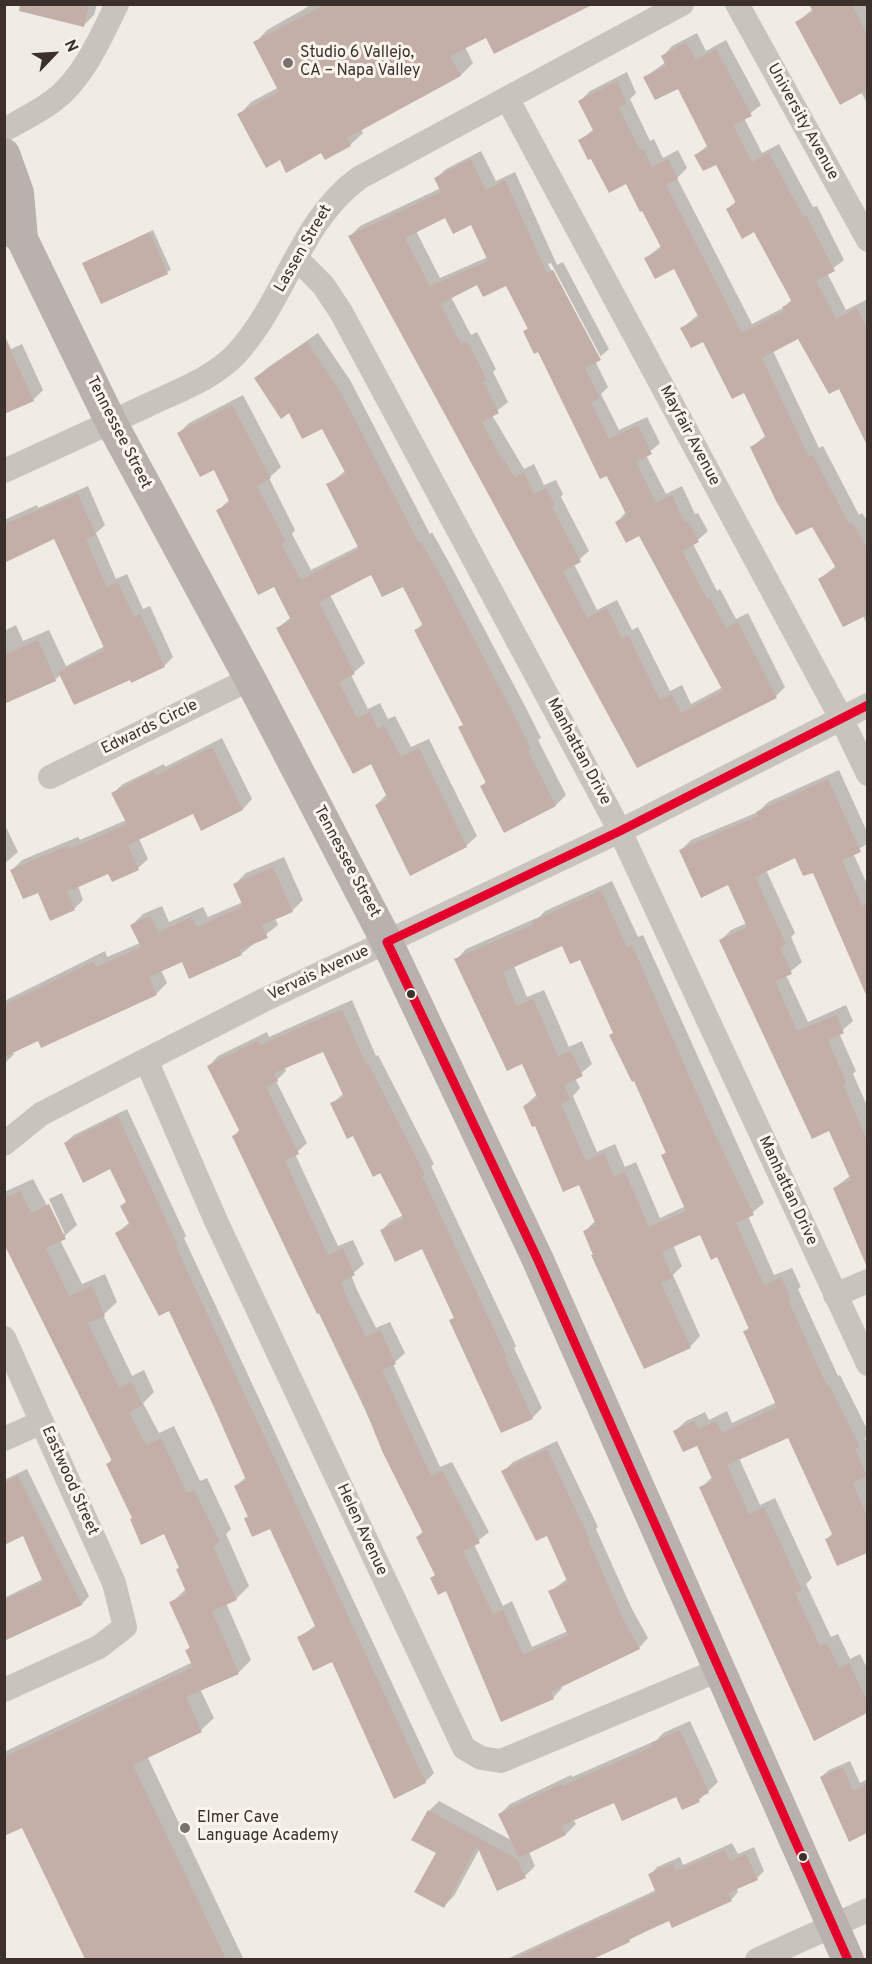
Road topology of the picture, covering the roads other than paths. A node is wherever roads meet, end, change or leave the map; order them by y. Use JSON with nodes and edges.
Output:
{"nodes":[{"id":1,"x":117,"y":4,"type":"edge"},
{"id":2,"x":682,"y":4,"type":"edge"},
{"id":3,"x":737,"y":4,"type":"edge"},
{"id":4,"x":508,"y":100,"type":"junction"},
{"id":5,"x":4,"y":130,"type":"edge"},
{"id":6,"x":4,"y":154,"type":"edge"},
{"id":7,"x":13,"y":230,"type":"edge"},
{"id":8,"x":867,"y":240,"type":"edge"},
{"id":9,"x":296,"y":258,"type":"junction"},
{"id":10,"x":111,"y":422,"type":"junction"},
{"id":11,"x":4,"y":471,"type":"edge"},
{"id":12,"x":250,"y":680,"type":"junction"},
{"id":13,"x":867,"y":705,"type":"edge"},
{"id":14,"x":841,"y":718,"type":"junction"},
{"id":15,"x":867,"y":774,"type":"edge"},
{"id":16,"x":50,"y":777,"type":"dead end"},
{"id":17,"x":620,"y":831,"type":"junction"},
{"id":18,"x":387,"y":942,"type":"junction"},
{"id":19,"x":146,"y":1060,"type":"junction"},
{"id":20,"x":4,"y":1144,"type":"edge"},
{"id":21,"x":867,"y":1281,"type":"edge"},
{"id":22,"x":835,"y":1296,"type":"junction"},
{"id":23,"x":4,"y":1338,"type":"edge"},
{"id":24,"x":867,"y":1364,"type":"edge"},
{"id":25,"x":42,"y":1422,"type":"junction"},
{"id":26,"x":4,"y":1439,"type":"edge"},
{"id":27,"x":719,"y":1670,"type":"junction"},
{"id":28,"x":4,"y":1690,"type":"edge"},
{"id":29,"x":867,"y":1910,"type":"edge"},
{"id":30,"x":832,"y":1926,"type":"junction"},
{"id":31,"x":757,"y":1959,"type":"edge"},
{"id":32,"x":848,"y":1959,"type":"edge"}],
"edges":[{"from":1,"to":5,"type":"street"},
{"from":2,"to":4,"type":"street","name":"Lassen Street"},
{"from":3,"to":8,"type":"street","name":"University Avenue"},
{"from":4,"to":9,"type":"street","name":"Lassen Street"},
{"from":4,"to":14,"type":"street","name":"Mayfair Avenue"},
{"from":6,"to":7,"type":"main road","name":"Tennessee Street"},
{"from":7,"to":10,"type":"main road","name":"Tennessee Street"},
{"from":9,"to":10,"type":"street","name":"Lassen Street"},
{"from":9,"to":17,"type":"street","name":"Manhattan Drive"},
{"from":10,"to":11,"type":"street","name":"Lassen Street"},
{"from":10,"to":12,"type":"main road","name":"Tennessee Street"},
{"from":12,"to":16,"type":"street","name":"Edwards Circle"},
{"from":12,"to":18,"type":"main road","name":"Tennessee Street"},
{"from":13,"to":14,"type":"street","name":"Vervais Avenue"},
{"from":14,"to":15,"type":"street","name":"Mayfair Avenue"},
{"from":14,"to":17,"type":"street","name":"Vervais Avenue"},
{"from":17,"to":18,"type":"street","name":"Vervais Avenue"},
{"from":17,"to":22,"type":"street","name":"Manhattan Drive"},
{"from":18,"to":19,"type":"street","name":"Vervais Avenue"},
{"from":18,"to":27,"type":"main road","name":"Tennessee Street"},
{"from":19,"to":20,"type":"street","name":"Vervais Avenue"},
{"from":19,"to":27,"type":"street","name":"Helen Avenue"},
{"from":21,"to":22,"type":"street"},
{"from":22,"to":24,"type":"street","name":"Manhattan Drive"},
{"from":23,"to":25,"type":"street","name":"Eastwood Street"},
{"from":25,"to":26,"type":"street"},
{"from":25,"to":28,"type":"street","name":"Eastwood Street"},
{"from":27,"to":30,"type":"main road","name":"Tennessee Street"},
{"from":29,"to":30,"type":"street"},
{"from":30,"to":31,"type":"street"},
{"from":30,"to":32,"type":"main road","name":"Tennessee Street"}]}
